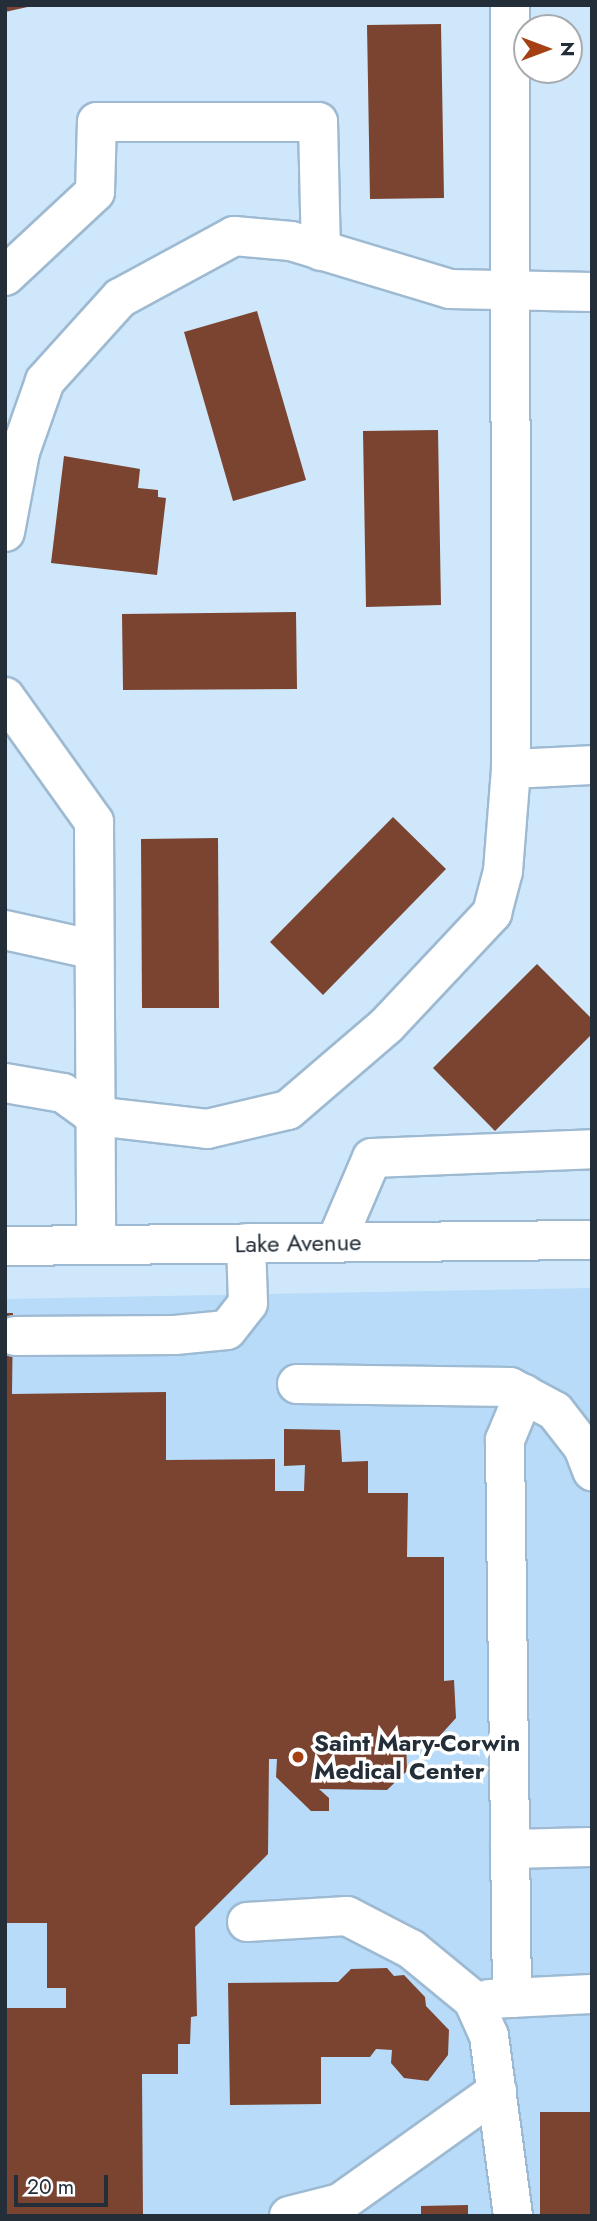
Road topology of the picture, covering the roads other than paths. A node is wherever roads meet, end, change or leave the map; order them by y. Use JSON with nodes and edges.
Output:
{"nodes":[{"id":1,"x":510,"y":5,"type":"edge"},
{"id":2,"x":321,"y":251,"type":"junction"},
{"id":3,"x":5,"y":276,"type":"edge"},
{"id":4,"x":592,"y":292,"type":"edge"},
{"id":5,"x":507,"y":293,"type":"junction"},
{"id":6,"x":5,"y":532,"type":"edge"},
{"id":7,"x":5,"y":697,"type":"edge"},
{"id":8,"x":592,"y":765,"type":"edge"},
{"id":9,"x":511,"y":769,"type":"junction"},
{"id":10,"x":5,"y":930,"type":"edge"},
{"id":11,"x":92,"y":949,"type":"junction"},
{"id":12,"x":5,"y":1083,"type":"edge"},
{"id":13,"x":95,"y":1116,"type":"junction"},
{"id":14,"x":592,"y":1149,"type":"edge"},
{"id":15,"x":592,"y":1240,"type":"edge"},
{"id":16,"x":336,"y":1242,"type":"junction"},
{"id":17,"x":246,"y":1243,"type":"junction"},
{"id":18,"x":96,"y":1244,"type":"junction"},
{"id":19,"x":5,"y":1246,"type":"edge"},
{"id":20,"x":15,"y":1336,"type":"dead end"},
{"id":21,"x":297,"y":1384,"type":"dead end"},
{"id":22,"x":524,"y":1394,"type":"junction"},
{"id":23,"x":592,"y":1471,"type":"edge"},
{"id":24,"x":592,"y":1847,"type":"edge"},
{"id":25,"x":510,"y":1849,"type":"junction"},
{"id":26,"x":247,"y":1922,"type":"dead end"},
{"id":27,"x":592,"y":1994,"type":"edge"},
{"id":28,"x":512,"y":1998,"type":"junction"},
{"id":29,"x":473,"y":2000,"type":"junction"},
{"id":30,"x":497,"y":2091,"type":"junction"},
{"id":31,"x":289,"y":2216,"type":"edge"},
{"id":32,"x":513,"y":2216,"type":"edge"}],
"edges":[{"from":1,"to":5,"type":"main road"},
{"from":2,"to":3,"type":"main road"},
{"from":2,"to":5,"type":"main road"},
{"from":2,"to":6,"type":"main road"},
{"from":4,"to":5,"type":"main road"},
{"from":5,"to":9,"type":"main road"},
{"from":7,"to":11,"type":"main road"},
{"from":8,"to":9,"type":"main road"},
{"from":9,"to":13,"type":"main road"},
{"from":10,"to":11,"type":"main road"},
{"from":11,"to":13,"type":"main road"},
{"from":12,"to":13,"type":"main road"},
{"from":13,"to":18,"type":"main road"},
{"from":14,"to":16,"type":"main road"},
{"from":15,"to":16,"type":"main road","name":"Lake Avenue"},
{"from":16,"to":17,"type":"main road","name":"Lake Avenue"},
{"from":17,"to":18,"type":"main road","name":"Lake Avenue"},
{"from":17,"to":20,"type":"main road"},
{"from":18,"to":19,"type":"main road","name":"Lake Avenue"},
{"from":21,"to":22,"type":"main road"},
{"from":22,"to":23,"type":"main road"},
{"from":22,"to":25,"type":"main road"},
{"from":24,"to":25,"type":"main road"},
{"from":25,"to":28,"type":"main road"},
{"from":26,"to":29,"type":"main road"},
{"from":27,"to":28,"type":"main road"},
{"from":28,"to":29,"type":"main road"},
{"from":29,"to":30,"type":"main road"},
{"from":30,"to":31,"type":"main road"},
{"from":30,"to":32,"type":"main road"}]}
